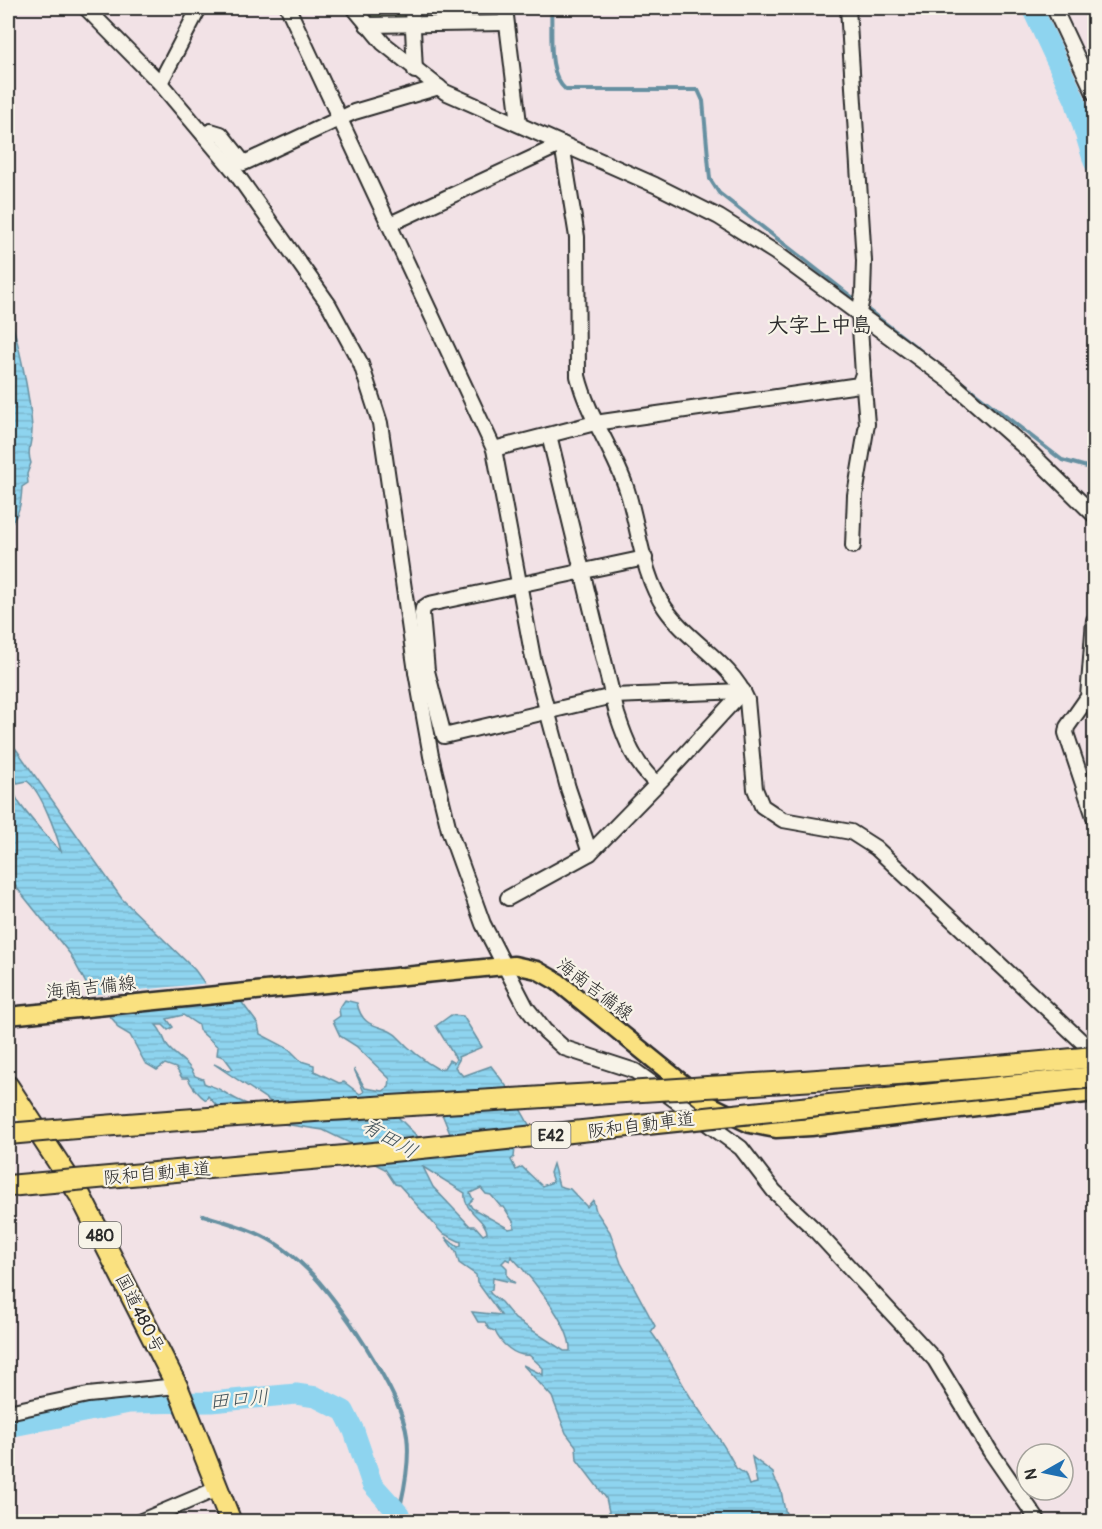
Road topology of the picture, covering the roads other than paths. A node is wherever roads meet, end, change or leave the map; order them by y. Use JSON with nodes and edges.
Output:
{"nodes":[{"id":1,"x":86,"y":8,"type":"edge"},
{"id":2,"x":200,"y":8,"type":"edge"},
{"id":3,"x":288,"y":8,"type":"edge"},
{"id":4,"x":354,"y":8,"type":"edge"},
{"id":5,"x":412,"y":8,"type":"edge"},
{"id":6,"x":505,"y":8,"type":"edge"},
{"id":7,"x":848,"y":8,"type":"edge"},
{"id":8,"x":1054,"y":8,"type":"edge"},
{"id":9,"x":506,"y":23,"type":"junction"},
{"id":10,"x":413,"y":24,"type":"junction"},
{"id":11,"x":368,"y":25,"type":"junction"},
{"id":12,"x":415,"y":71,"type":"junction"},
{"id":13,"x":160,"y":83,"type":"junction"},
{"id":14,"x":439,"y":87,"type":"junction"},
{"id":15,"x":1095,"y":93,"type":"edge"},
{"id":16,"x":341,"y":118,"type":"junction"},
{"id":17,"x":519,"y":123,"type":"junction"},
{"id":18,"x":204,"y":135,"type":"junction"},
{"id":19,"x":562,"y":144,"type":"junction"},
{"id":20,"x":390,"y":224,"type":"junction"},
{"id":21,"x":859,"y":312,"type":"junction"},
{"id":22,"x":863,"y":374,"type":"junction"},
{"id":23,"x":594,"y":423,"type":"junction"},
{"id":24,"x":549,"y":435,"type":"junction"},
{"id":25,"x":494,"y":449,"type":"junction"},
{"id":26,"x":1095,"y":515,"type":"edge"},
{"id":27,"x":853,"y":546,"type":"dead end"},
{"id":28,"x":645,"y":558,"type":"junction"},
{"id":29,"x":582,"y":572,"type":"junction"},
{"id":30,"x":519,"y":585,"type":"junction"},
{"id":31,"x":1095,"y":620,"type":"edge"},
{"id":32,"x":422,"y":671,"type":"junction"},
{"id":33,"x":743,"y":691,"type":"junction"},
{"id":34,"x":613,"y":696,"type":"junction"},
{"id":35,"x":547,"y":711,"type":"junction"},
{"id":36,"x":657,"y":784,"type":"junction"},
{"id":37,"x":1095,"y":817,"type":"edge"},
{"id":38,"x":590,"y":853,"type":"junction"},
{"id":39,"x":508,"y":898,"type":"dead end"},
{"id":40,"x":497,"y":965,"type":"junction"},
{"id":41,"x":10,"y":1015,"type":"edge"},
{"id":42,"x":1092,"y":1049,"type":"edge"},
{"id":43,"x":1095,"y":1077,"type":"edge"},
{"id":44,"x":8,"y":1086,"type":"edge"},
{"id":45,"x":1095,"y":1093,"type":"edge"},
{"id":46,"x":17,"y":1116,"type":"edge"},
{"id":47,"x":8,"y":1134,"type":"edge"},
{"id":48,"x":8,"y":1186,"type":"edge"},
{"id":49,"x":178,"y":1389,"type":"junction"},
{"id":50,"x":8,"y":1412,"type":"edge"},
{"id":51,"x":219,"y":1488,"type":"junction"},
{"id":52,"x":139,"y":1521,"type":"edge"},
{"id":53,"x":231,"y":1521,"type":"edge"},
{"id":54,"x":1040,"y":1521,"type":"edge"}],
"edges":[{"from":1,"to":13,"type":"street"},
{"from":2,"to":13,"type":"street"},
{"from":3,"to":16,"type":"street"},
{"from":4,"to":11,"type":"street"},
{"from":5,"to":10,"type":"street"},
{"from":6,"to":9,"type":"street"},
{"from":7,"to":21,"type":"street"},
{"from":8,"to":15,"type":"street"},
{"from":9,"to":10,"type":"street"},
{"from":9,"to":17,"type":"street"},
{"from":10,"to":11,"type":"street"},
{"from":10,"to":12,"type":"street"},
{"from":11,"to":12,"type":"street"},
{"from":12,"to":14,"type":"street"},
{"from":13,"to":18,"type":"street"},
{"from":14,"to":16,"type":"street"},
{"from":14,"to":17,"type":"street"},
{"from":16,"to":18,"type":"street"},
{"from":16,"to":20,"type":"street"},
{"from":17,"to":19,"type":"street"},
{"from":18,"to":32,"type":"street"},
{"from":19,"to":20,"type":"street"},
{"from":19,"to":21,"type":"street"},
{"from":19,"to":23,"type":"street"},
{"from":20,"to":25,"type":"street"},
{"from":21,"to":22,"type":"street"},
{"from":21,"to":26,"type":"street"},
{"from":22,"to":23,"type":"street"},
{"from":22,"to":27,"type":"street"},
{"from":23,"to":24,"type":"street"},
{"from":23,"to":28,"type":"street"},
{"from":24,"to":25,"type":"street"},
{"from":24,"to":29,"type":"street"},
{"from":25,"to":30,"type":"street"},
{"from":28,"to":29,"type":"street"},
{"from":28,"to":33,"type":"street"},
{"from":29,"to":30,"type":"street"},
{"from":29,"to":34,"type":"street"},
{"from":30,"to":32,"type":"street"},
{"from":30,"to":35,"type":"street"},
{"from":31,"to":37,"type":"street"},
{"from":32,"to":35,"type":"street"},
{"from":32,"to":40,"type":"street"},
{"from":33,"to":34,"type":"street"},
{"from":33,"to":36,"type":"street"},
{"from":33,"to":42,"type":"street"},
{"from":34,"to":35,"type":"street"},
{"from":34,"to":36,"type":"street"},
{"from":35,"to":38,"type":"street"},
{"from":36,"to":38,"type":"street"},
{"from":38,"to":39,"type":"street"},
{"from":40,"to":41,"type":"main road","name":"海南吉備線"},
{"from":40,"to":45,"type":"main road","name":"海南吉備線"},
{"from":40,"to":54,"type":"street"},
{"from":42,"to":47,"type":"highway","name":"阪和自動車道","number":"E42","bridge":true},
{"from":43,"to":48,"type":"highway","name":"阪和自動車道","number":"E42","bridge":true},
{"from":44,"to":46,"type":"highway","name":"国道480号","number":"480"},
{"from":46,"to":49,"type":"highway","name":"国道480号","number":"480"},
{"from":49,"to":50,"type":"street"},
{"from":49,"to":51,"type":"highway","name":"国道480号","number":"480"},
{"from":51,"to":52,"type":"street"},
{"from":51,"to":53,"type":"highway","name":"国道480号","number":"480"}]}
